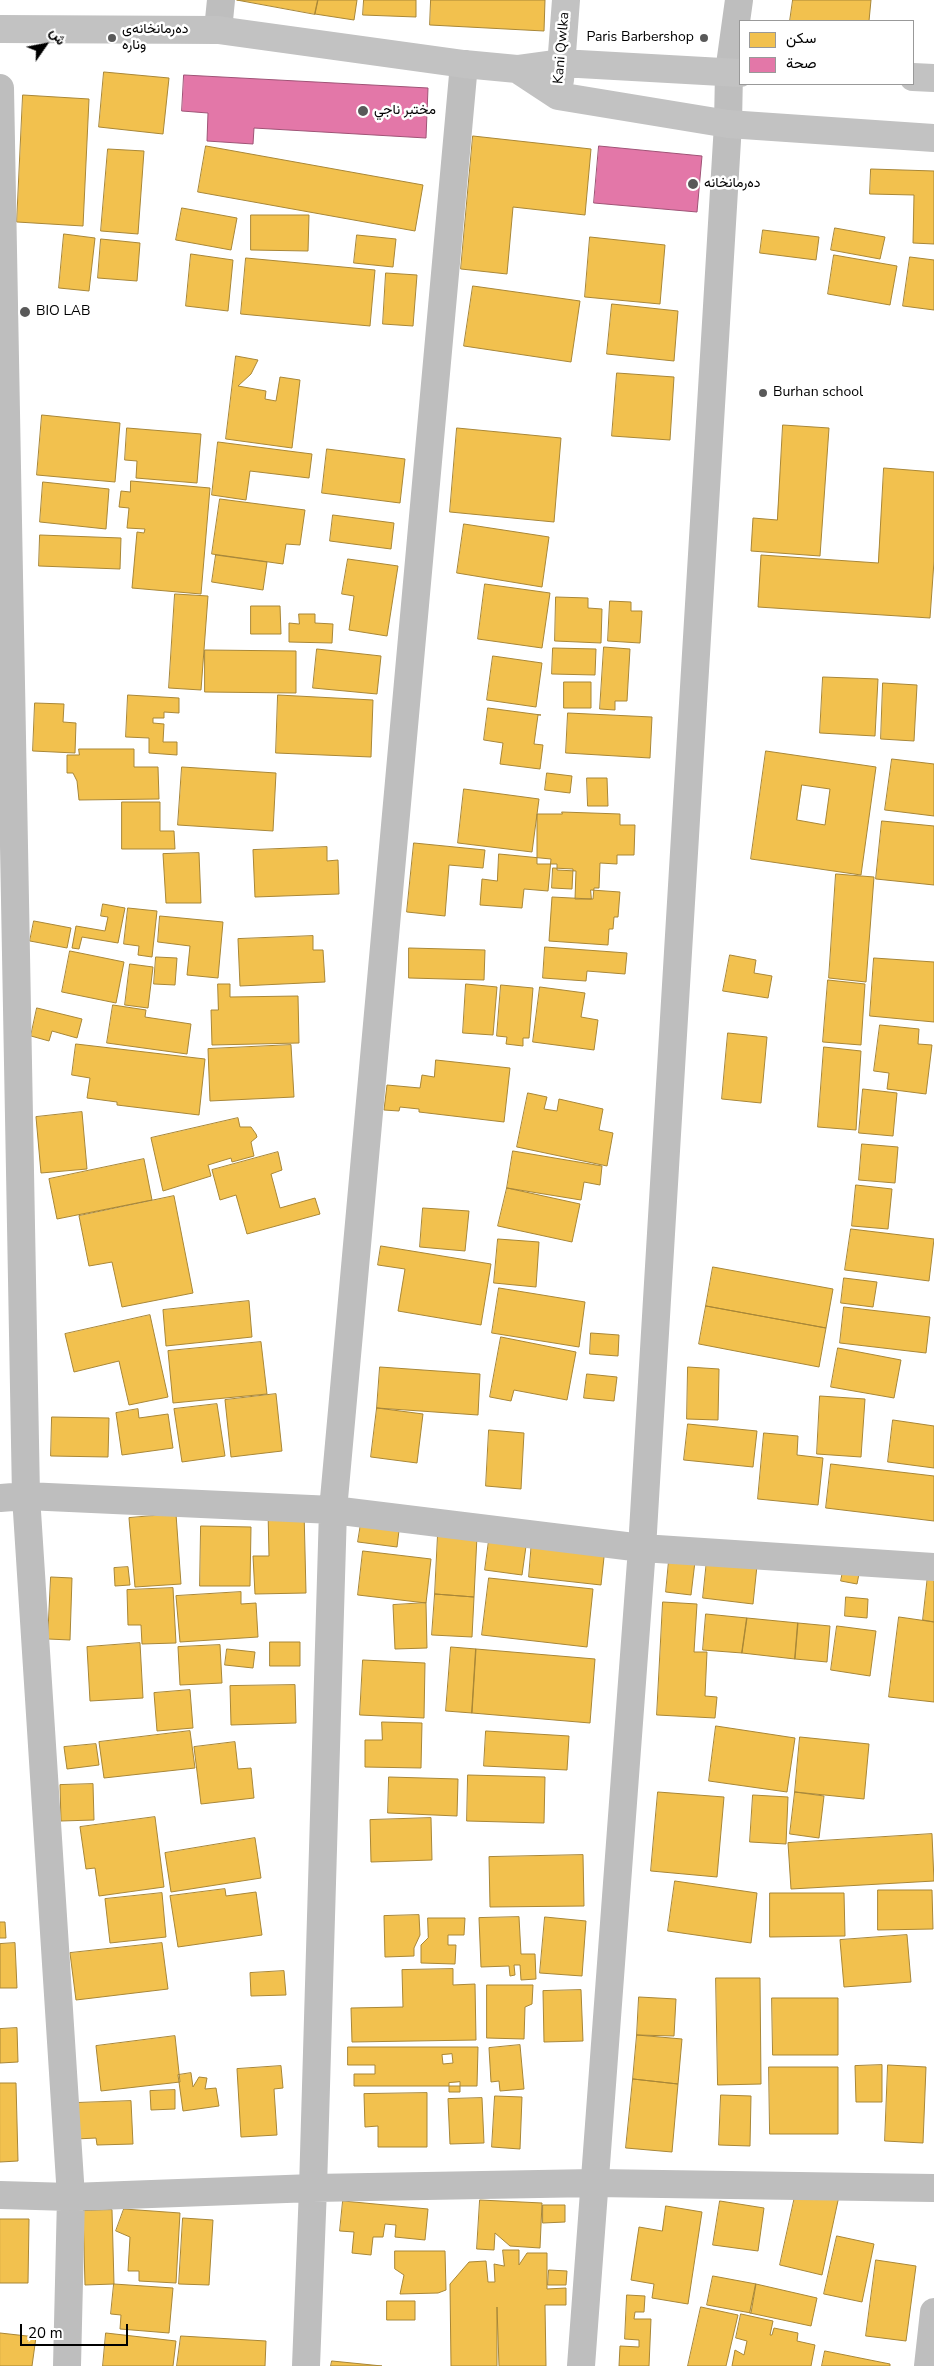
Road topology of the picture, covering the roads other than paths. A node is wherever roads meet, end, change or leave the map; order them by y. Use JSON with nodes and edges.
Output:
{"nodes":[{"id":1,"x":221,"y":0,"type":"edge"},
{"id":2,"x":566,"y":0,"type":"edge"},
{"id":3,"x":739,"y":0,"type":"edge"},
{"id":4,"x":0,"y":29,"type":"edge"},
{"id":5,"x":218,"y":30,"type":"junction"},
{"id":6,"x":561,"y":62,"type":"junction"},
{"id":7,"x":464,"y":64,"type":"junction"},
{"id":8,"x":517,"y":69,"type":"junction"},
{"id":9,"x":735,"y":72,"type":"edge"},
{"id":10,"x":914,"y":77,"type":"edge"},
{"id":11,"x":934,"y":78,"type":"edge"},
{"id":12,"x":0,"y":88,"type":"edge"},
{"id":13,"x":558,"y":96,"type":"junction"},
{"id":14,"x":728,"y":124,"type":"junction"},
{"id":15,"x":934,"y":138,"type":"edge"},
{"id":16,"x":13,"y":1497,"type":"edge"},
{"id":17,"x":332,"y":1510,"type":"junction"},
{"id":18,"x":642,"y":1548,"type":"junction"},
{"id":19,"x":934,"y":1568,"type":"edge"},
{"id":20,"x":594,"y":2182,"type":"junction"},
{"id":21,"x":313,"y":2188,"type":"junction"},
{"id":22,"x":934,"y":2188,"type":"edge"},
{"id":23,"x":0,"y":2195,"type":"edge"},
{"id":24,"x":71,"y":2197,"type":"junction"},
{"id":25,"x":934,"y":2312,"type":"edge"},
{"id":26,"x":67,"y":2366,"type":"edge"},
{"id":27,"x":306,"y":2366,"type":"edge"},
{"id":28,"x":581,"y":2366,"type":"edge"},
{"id":29,"x":928,"y":2366,"type":"edge"}],
"edges":[{"from":1,"to":5,"type":"street"},
{"from":2,"to":6,"type":"main road","name":"Kani Qwlka"},
{"from":3,"to":9,"type":"street"},
{"from":4,"to":5,"type":"main road"},
{"from":5,"to":7,"type":"main road"},
{"from":6,"to":8,"type":"main road"},
{"from":6,"to":9,"type":"main road"},
{"from":6,"to":13,"type":"main road","name":"Kani Qwlka"},
{"from":7,"to":8,"type":"main road"},
{"from":7,"to":17,"type":"street"},
{"from":8,"to":13,"type":"main road"},
{"from":9,"to":14,"type":"street"},
{"from":10,"to":11,"type":"main road"},
{"from":12,"to":16,"type":"street"},
{"from":13,"to":14,"type":"main road"},
{"from":14,"to":15,"type":"main road"},
{"from":14,"to":18,"type":"street"},
{"from":16,"to":17,"type":"street"},
{"from":16,"to":24,"type":"street"},
{"from":17,"to":18,"type":"street"},
{"from":17,"to":21,"type":"street"},
{"from":18,"to":19,"type":"street"},
{"from":18,"to":20,"type":"street"},
{"from":20,"to":21,"type":"street"},
{"from":20,"to":22,"type":"street"},
{"from":20,"to":28,"type":"street"},
{"from":21,"to":24,"type":"street"},
{"from":21,"to":27,"type":"street"},
{"from":23,"to":24,"type":"street"},
{"from":24,"to":26,"type":"street"},
{"from":25,"to":29,"type":"street"}]}
